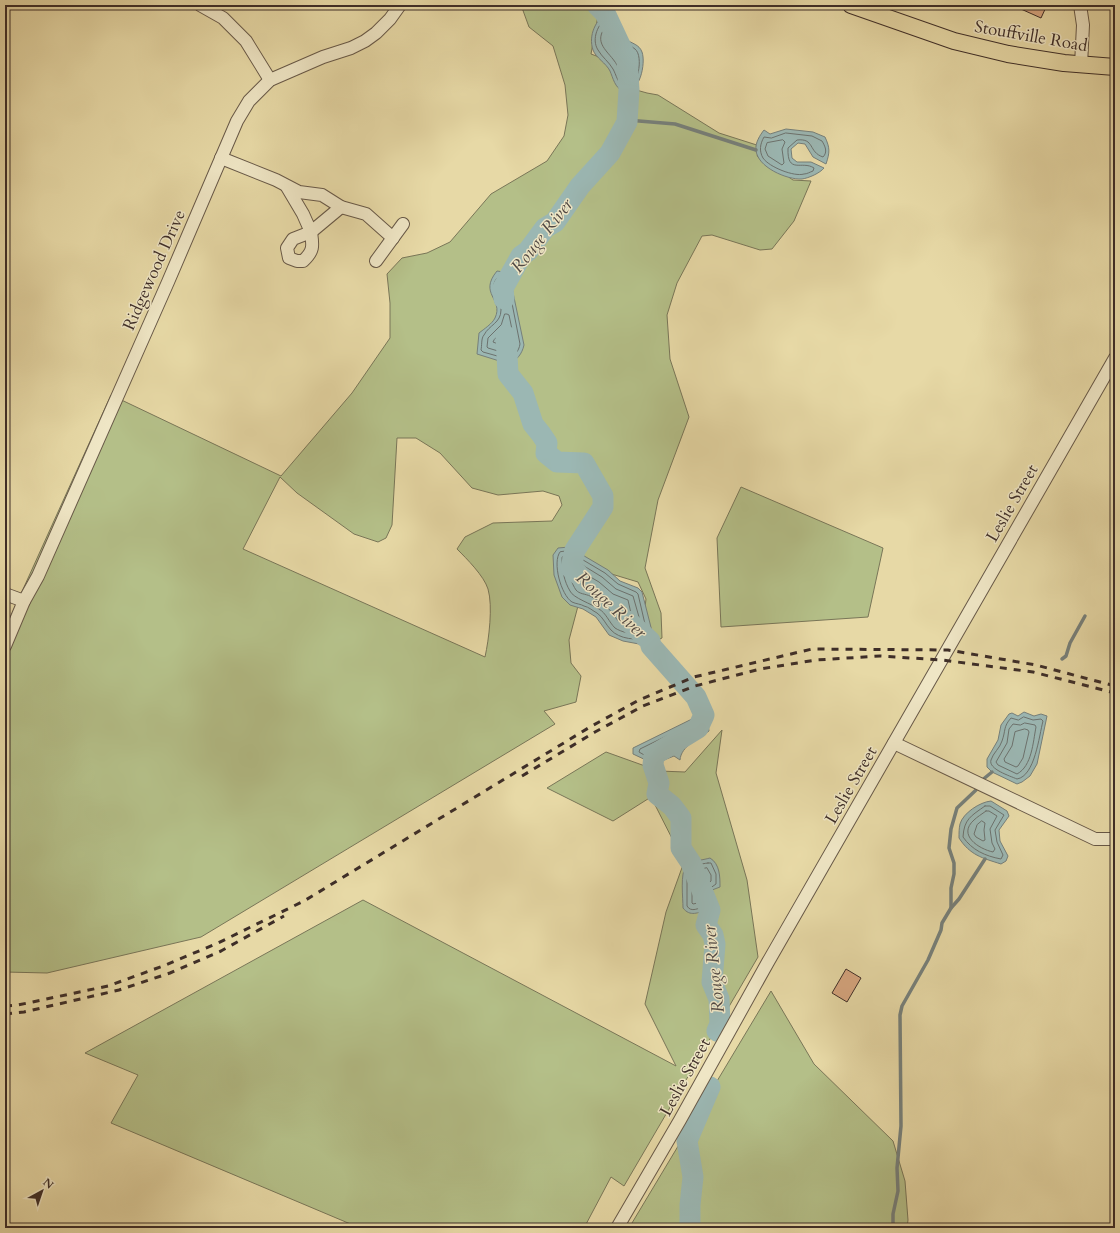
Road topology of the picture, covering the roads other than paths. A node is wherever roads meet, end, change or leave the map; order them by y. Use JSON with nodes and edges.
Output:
{"nodes":[{"id":1,"x":200,"y":5,"type":"edge"},
{"id":2,"x":400,"y":5,"type":"edge"},
{"id":3,"x":851,"y":5,"type":"edge"},
{"id":4,"x":1080,"y":5,"type":"edge"},
{"id":5,"x":1081,"y":65,"type":"junction"},
{"id":6,"x":1115,"y":67,"type":"edge"},
{"id":7,"x":270,"y":80,"type":"junction"},
{"id":8,"x":221,"y":158,"type":"junction"},
{"id":9,"x":288,"y":187,"type":"junction"},
{"id":10,"x":341,"y":207,"type":"junction"},
{"id":11,"x":403,"y":224,"type":"dead end"},
{"id":12,"x":393,"y":238,"type":"junction"},
{"id":13,"x":376,"y":261,"type":"dead end"},
{"id":14,"x":1115,"y":358,"type":"edge"},
{"id":15,"x":5,"y":594,"type":"edge"},
{"id":16,"x":24,"y":601,"type":"junction"},
{"id":17,"x":5,"y":646,"type":"edge"},
{"id":18,"x":894,"y":743,"type":"junction"},
{"id":19,"x":1115,"y":839,"type":"edge"},
{"id":20,"x":617,"y":1228,"type":"edge"}],
"edges":[{"from":1,"to":7,"type":"street"},
{"from":2,"to":7,"type":"street","name":"Ridgewood Drive"},
{"from":3,"to":5,"type":"main road","name":"Stouffville Road"},
{"from":4,"to":5,"type":"street"},
{"from":5,"to":6,"type":"main road","name":"Stouffville Road"},
{"from":7,"to":8,"type":"street","name":"Ridgewood Drive"},
{"from":8,"to":9,"type":"street"},
{"from":8,"to":16,"type":"street","name":"Ridgewood Drive"},
{"from":9,"to":10,"type":"street"},
{"from":9,"to":10,"type":"street"},
{"from":10,"to":12,"type":"street"},
{"from":11,"to":12,"type":"street"},
{"from":12,"to":13,"type":"street"},
{"from":14,"to":18,"type":"street","name":"Leslie Street"},
{"from":15,"to":16,"type":"street"},
{"from":16,"to":17,"type":"street","name":"Ridgewood Drive"},
{"from":18,"to":19,"type":"street"},
{"from":18,"to":20,"type":"street","name":"Leslie Street"}]}
